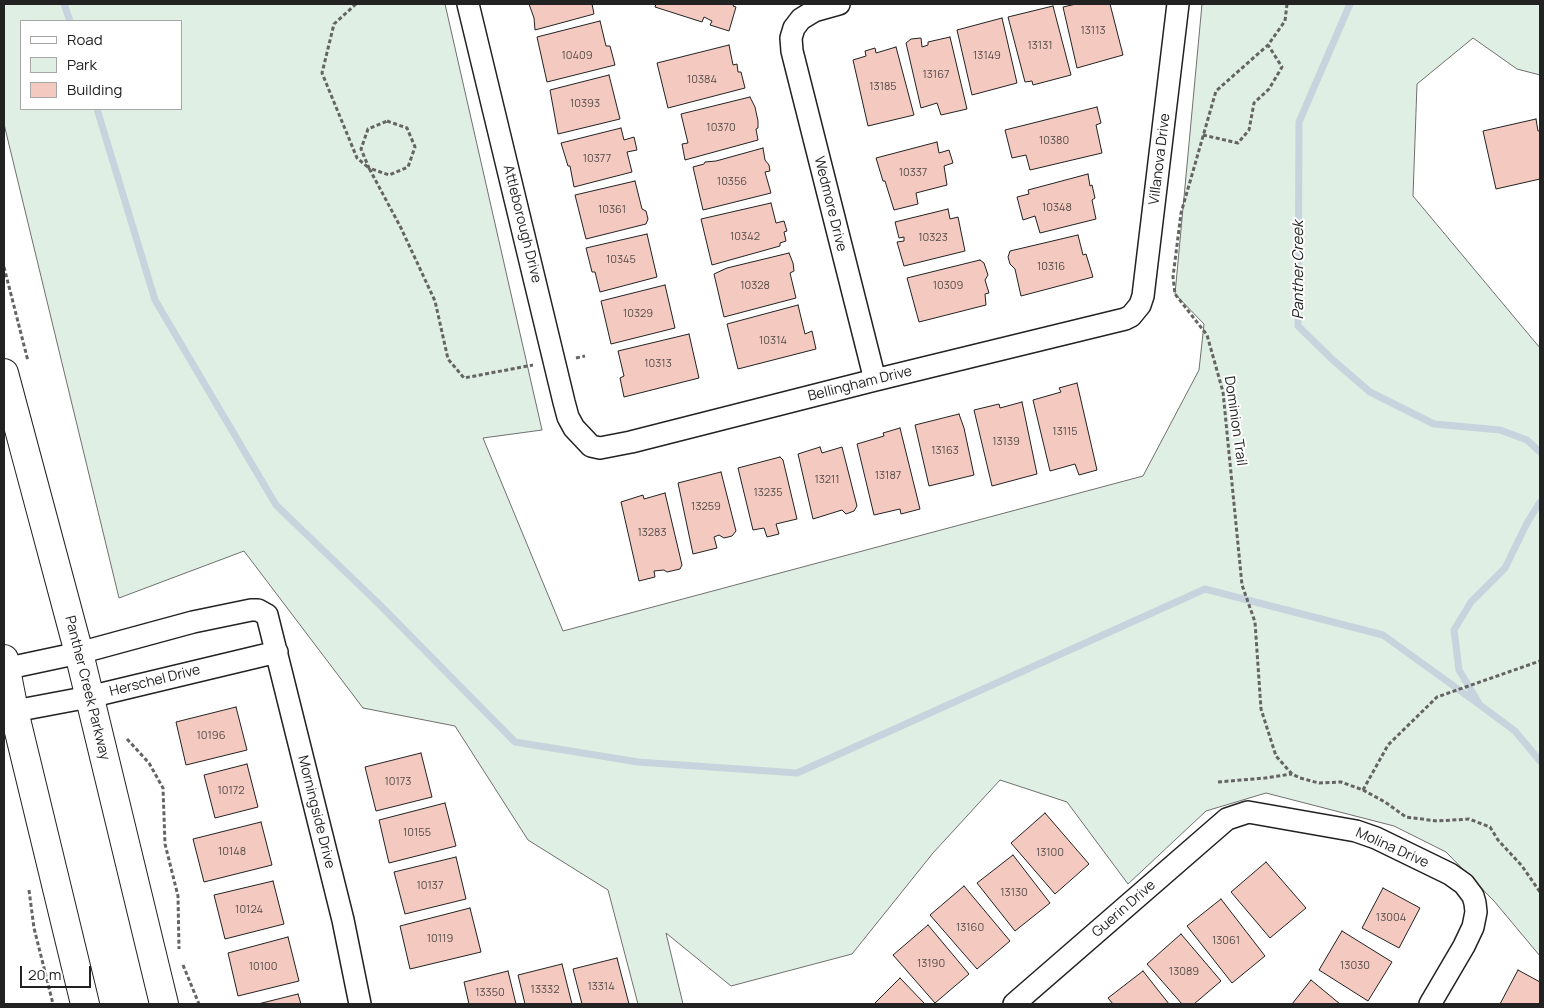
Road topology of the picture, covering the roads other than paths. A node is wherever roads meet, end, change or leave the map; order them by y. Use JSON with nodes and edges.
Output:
{"nodes":[{"id":1,"x":468,"y":4,"type":"edge"},
{"id":2,"x":839,"y":4,"type":"edge"},
{"id":3,"x":1178,"y":4,"type":"edge"},
{"id":4,"x":1135,"y":312,"type":"joint"},
{"id":5,"x":4,"y":373,"type":"edge"},
{"id":6,"x":875,"y":380,"type":"junction"},
{"id":7,"x":585,"y":440,"type":"joint"},
{"id":8,"x":277,"y":652,"type":"junction"},
{"id":9,"x":79,"y":653,"type":"junction"},
{"id":10,"x":4,"y":665,"type":"edge"},
{"id":11,"x":89,"y":697,"type":"junction"},
{"id":12,"x":9,"y":712,"type":"edge"},
{"id":13,"x":1235,"y":816,"type":"joint"},
{"id":14,"x":85,"y":1004,"type":"edge"},
{"id":15,"x":164,"y":1004,"type":"edge"},
{"id":16,"x":360,"y":1004,"type":"edge"},
{"id":17,"x":1014,"y":1004,"type":"edge"},
{"id":18,"x":1430,"y":1004,"type":"edge"}],
"edges":[{"from":1,"to":7,"type":"street","name":"Attleborough Drive"},
{"from":2,"to":6,"type":"street","name":"Wedmore Drive"},
{"from":3,"to":4,"type":"street","name":"Villanova Drive"},
{"from":4,"to":6,"type":"street","name":"Bellingham Drive"},
{"from":5,"to":9,"type":"main road","name":"Panther Creek Parkway"},
{"from":6,"to":7,"type":"street","name":"Bellingham Drive"},
{"from":8,"to":9,"type":"street","name":"Morningside Drive"},
{"from":8,"to":11,"type":"street","name":"Herschel Drive"},
{"from":8,"to":16,"type":"street","name":"Morningside Drive"},
{"from":9,"to":10,"type":"street"},
{"from":9,"to":11,"type":"main road","name":"Panther Creek Parkway"},
{"from":10,"to":12,"type":"main road"},
{"from":11,"to":12,"type":"street","name":"Herschel Drive"},
{"from":11,"to":15,"type":"main road","name":"Panther Creek Parkway"},
{"from":12,"to":14,"type":"main road"},
{"from":13,"to":17,"type":"street","name":"Guerin Drive"},
{"from":13,"to":18,"type":"street","name":"Molina Drive"}]}
